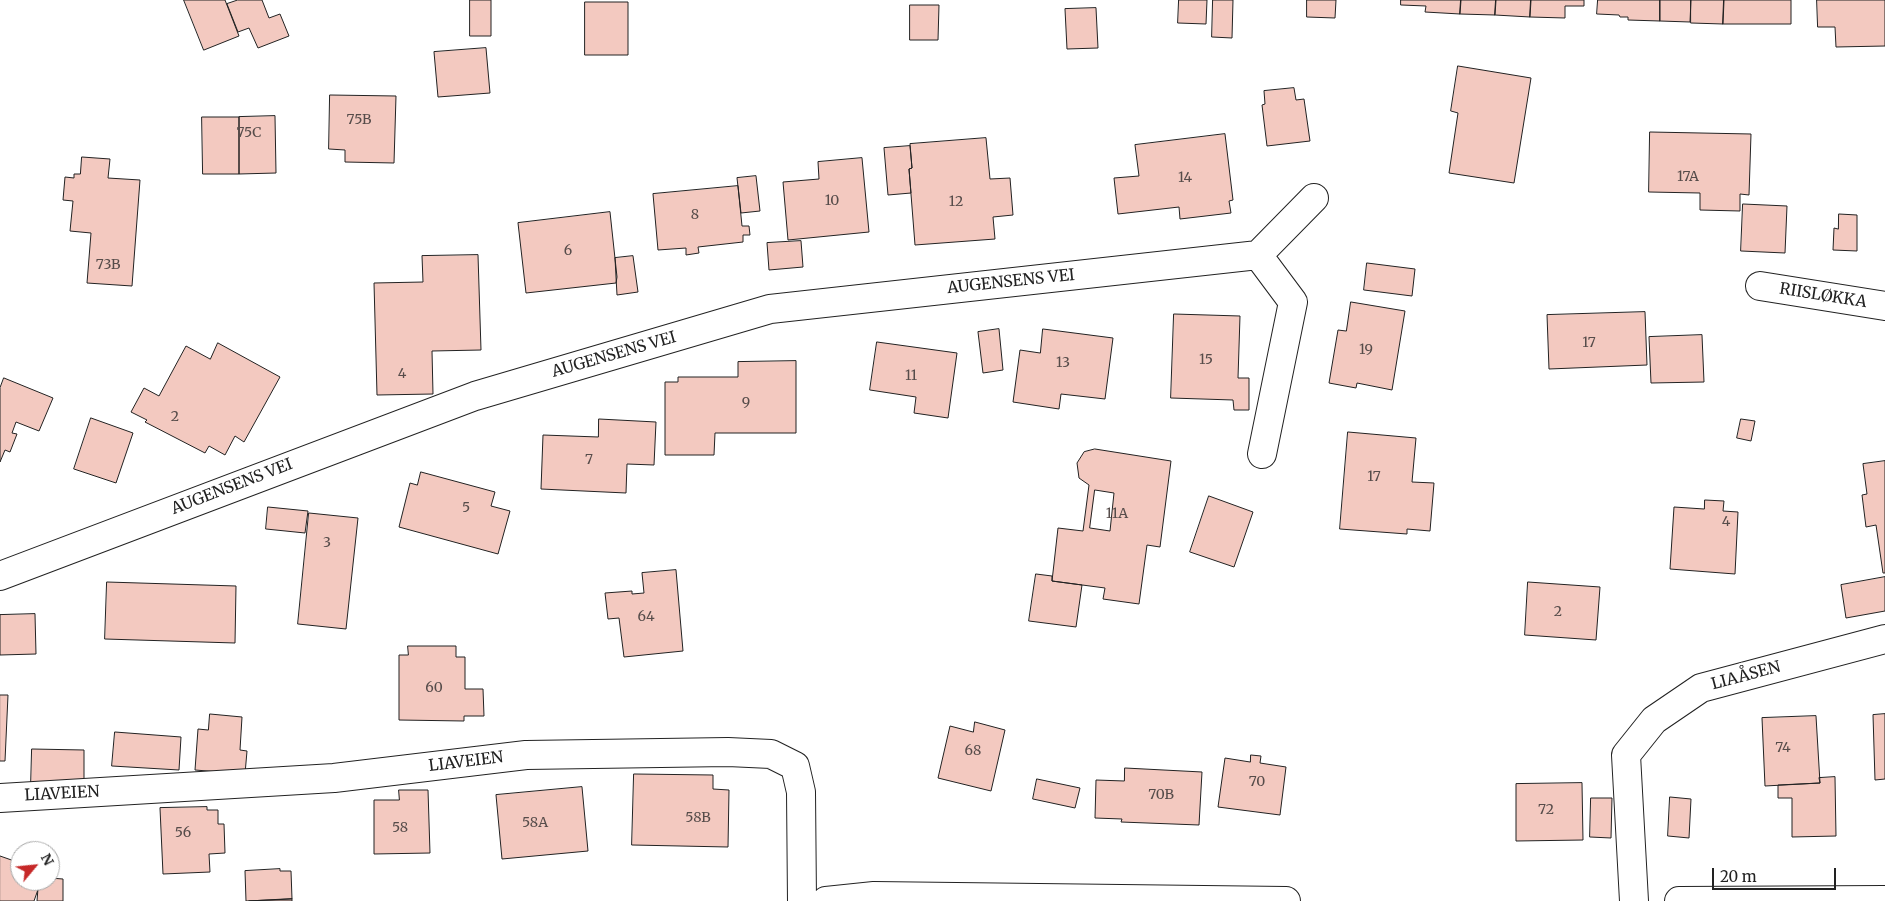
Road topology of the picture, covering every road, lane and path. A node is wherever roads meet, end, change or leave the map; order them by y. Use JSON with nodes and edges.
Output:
{"nodes":[{"id":1,"x":1314,"y":198,"type":"dead end"},
{"id":2,"x":1258,"y":254,"type":"junction"},
{"id":3,"x":1760,"y":286,"type":"dead end"},
{"id":4,"x":1885,"y":306,"type":"edge"},
{"id":5,"x":1262,"y":454,"type":"dead end"},
{"id":6,"x":0,"y":576,"type":"edge"},
{"id":7,"x":1885,"y":639,"type":"edge"},
{"id":8,"x":0,"y":798,"type":"edge"},
{"id":9,"x":1885,"y":900,"type":"edge"},
{"id":10,"x":802,"y":901,"type":"edge"},
{"id":11,"x":826,"y":901,"type":"edge"},
{"id":12,"x":1286,"y":901,"type":"edge"},
{"id":13,"x":1634,"y":901,"type":"edge"},
{"id":14,"x":1679,"y":901,"type":"edge"}],
"edges":[{"from":1,"to":2,"type":"street"},
{"from":2,"to":5,"type":"street"},
{"from":2,"to":6,"type":"street","name":"AUGENSENS VEI"},
{"from":3,"to":4,"type":"street","name":"RIISLØKKA"},
{"from":7,"to":13,"type":"street","name":"LIAÅSEN"},
{"from":8,"to":10,"type":"street","name":"LIAVEIEN"},
{"from":9,"to":14,"type":"street"},
{"from":11,"to":12,"type":"street"}]}
